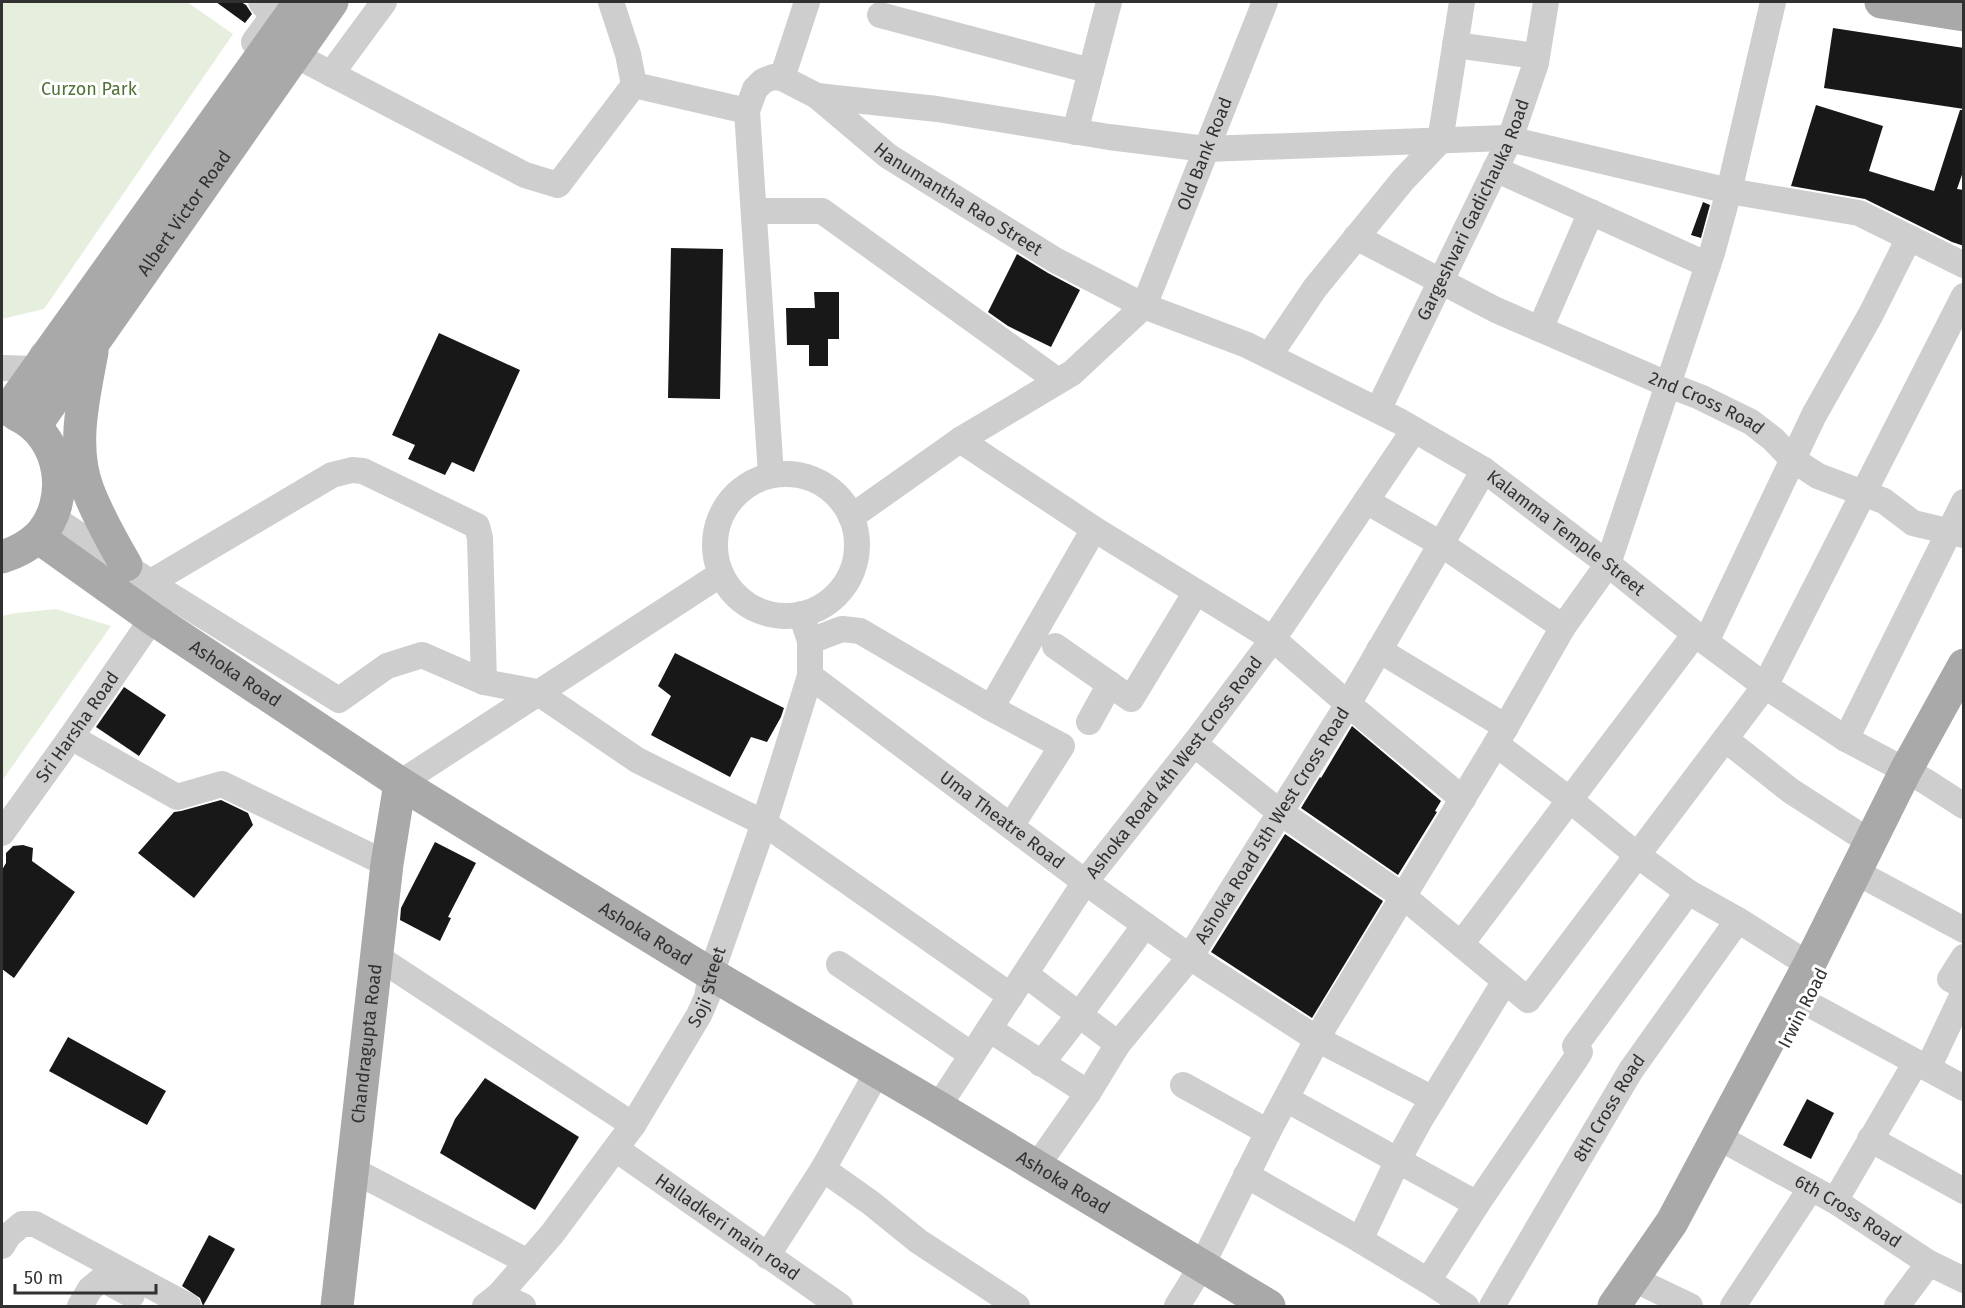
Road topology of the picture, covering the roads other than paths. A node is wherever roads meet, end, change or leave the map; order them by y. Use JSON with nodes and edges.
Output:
{"nodes":[{"id":1,"x":261,"y":2,"type":"edge"},
{"id":2,"x":300,"y":2,"type":"edge"},
{"id":3,"x":332,"y":2,"type":"edge"},
{"id":4,"x":384,"y":2,"type":"edge"},
{"id":5,"x":610,"y":2,"type":"edge"},
{"id":6,"x":807,"y":2,"type":"edge"},
{"id":7,"x":1109,"y":2,"type":"edge"},
{"id":8,"x":1265,"y":2,"type":"edge"},
{"id":9,"x":1462,"y":2,"type":"edge"},
{"id":10,"x":1546,"y":2,"type":"edge"},
{"id":11,"x":1773,"y":2,"type":"edge"},
{"id":12,"x":1881,"y":2,"type":"edge"},
{"id":13,"x":880,"y":15,"type":"dead end"},
{"id":14,"x":1964,"y":15,"type":"edge"},
{"id":15,"x":1455,"y":45,"type":"junction"},
{"id":16,"x":295,"y":55,"type":"junction"},
{"id":17,"x":1537,"y":56,"type":"junction"},
{"id":18,"x":1091,"y":71,"type":"junction"},
{"id":19,"x":331,"y":74,"type":"junction"},
{"id":20,"x":782,"y":78,"type":"junction"},
{"id":21,"x":634,"y":85,"type":"junction"},
{"id":22,"x":817,"y":96,"type":"junction"},
{"id":23,"x":747,"y":111,"type":"junction"},
{"id":24,"x":1075,"y":132,"type":"junction"},
{"id":25,"x":1509,"y":139,"type":"junction"},
{"id":26,"x":1440,"y":141,"type":"junction"},
{"id":27,"x":1206,"y":149,"type":"junction"},
{"id":28,"x":1495,"y":169,"type":"junction"},
{"id":29,"x":1729,"y":191,"type":"junction"},
{"id":30,"x":754,"y":211,"type":"junction"},
{"id":31,"x":1591,"y":212,"type":"junction"},
{"id":32,"x":1356,"y":237,"type":"junction"},
{"id":33,"x":1909,"y":238,"type":"junction"},
{"id":34,"x":1708,"y":265,"type":"junction"},
{"id":35,"x":1964,"y":265,"type":"edge"},
{"id":36,"x":1441,"y":281,"type":"junction"},
{"id":37,"x":1964,"y":296,"type":"edge"},
{"id":38,"x":1144,"y":306,"type":"junction"},
{"id":39,"x":1540,"y":329,"type":"junction"},
{"id":40,"x":94,"y":341,"type":"junction"},
{"id":41,"x":1269,"y":356,"type":"junction"},
{"id":42,"x":2,"y":368,"type":"edge"},
{"id":43,"x":37,"y":369,"type":"junction"},
{"id":44,"x":1058,"y":381,"type":"junction"},
{"id":45,"x":1669,"y":385,"type":"junction"},
{"id":46,"x":1378,"y":410,"type":"junction"},
{"id":47,"x":15,"y":415,"type":"edge"},
{"id":48,"x":1414,"y":430,"type":"junction"},
{"id":49,"x":960,"y":440,"type":"junction"},
{"id":50,"x":1792,"y":459,"type":"junction"},
{"id":51,"x":1484,"y":470,"type":"junction"},
{"id":52,"x":771,"y":475,"type":"junction"},
{"id":53,"x":1863,"y":494,"type":"junction"},
{"id":54,"x":1366,"y":501,"type":"junction"},
{"id":55,"x":1964,"y":502,"type":"edge"},
{"id":56,"x":851,"y":517,"type":"junction"},
{"id":57,"x":45,"y":527,"type":"junction"},
{"id":58,"x":1094,"y":529,"type":"junction"},
{"id":59,"x":1956,"y":533,"type":"edge"},
{"id":60,"x":1441,"y":544,"type":"junction"},
{"id":61,"x":2,"y":557,"type":"edge"},
{"id":62,"x":1608,"y":564,"type":"junction"},
{"id":63,"x":721,"y":574,"type":"junction"},
{"id":64,"x":149,"y":590,"type":"junction"},
{"id":65,"x":1196,"y":592,"type":"junction"},
{"id":66,"x":801,"y":614,"type":"junction"},
{"id":67,"x":1563,"y":627,"type":"junction"},
{"id":68,"x":1700,"y":638,"type":"junction"},
{"id":69,"x":1273,"y":639,"type":"junction"},
{"id":70,"x":810,"y":641,"type":"junction"},
{"id":71,"x":1055,"y":646,"type":"dead end"},
{"id":72,"x":1379,"y":650,"type":"junction"},
{"id":73,"x":1964,"y":665,"type":"edge"},
{"id":74,"x":810,"y":676,"type":"junction"},
{"id":75,"x":484,"y":682,"type":"junction"},
{"id":76,"x":1110,"y":684,"type":"junction"},
{"id":77,"x":1765,"y":686,"type":"junction"},
{"id":78,"x":537,"y":692,"type":"junction"},
{"id":79,"x":1348,"y":704,"type":"junction"},
{"id":80,"x":1964,"y":706,"type":"edge"},
{"id":81,"x":991,"y":708,"type":"junction"},
{"id":82,"x":1089,"y":722,"type":"dead end"},
{"id":83,"x":1501,"y":736,"type":"junction"},
{"id":84,"x":71,"y":737,"type":"junction"},
{"id":85,"x":1725,"y":739,"type":"junction"},
{"id":86,"x":1846,"y":739,"type":"junction"},
{"id":87,"x":1194,"y":744,"type":"junction"},
{"id":88,"x":1915,"y":775,"type":"junction"},
{"id":89,"x":400,"y":783,"type":"junction"},
{"id":90,"x":1463,"y":799,"type":"junction"},
{"id":91,"x":1570,"y":800,"type":"junction"},
{"id":92,"x":1964,"y":806,"type":"edge"},
{"id":93,"x":1281,"y":813,"type":"junction"},
{"id":94,"x":764,"y":823,"type":"junction"},
{"id":95,"x":1011,"y":826,"type":"junction"},
{"id":96,"x":2,"y":833,"type":"edge"},
{"id":97,"x":1870,"y":842,"type":"junction"},
{"id":98,"x":1637,"y":855,"type":"junction"},
{"id":99,"x":387,"y":864,"type":"junction"},
{"id":100,"x":1869,"y":879,"type":"junction"},
{"id":101,"x":1085,"y":882,"type":"junction"},
{"id":102,"x":1688,"y":892,"type":"junction"},
{"id":103,"x":1404,"y":897,"type":"junction"},
{"id":104,"x":1738,"y":920,"type":"junction"},
{"id":105,"x":1145,"y":925,"type":"junction"},
{"id":106,"x":1964,"y":930,"type":"edge"},
{"id":107,"x":1461,"y":944,"type":"junction"},
{"id":108,"x":376,"y":956,"type":"junction"},
{"id":109,"x":1190,"y":957,"type":"junction"},
{"id":110,"x":1964,"y":957,"type":"edge"},
{"id":111,"x":839,"y":964,"type":"dead end"},
{"id":112,"x":1809,"y":965,"type":"junction"},
{"id":113,"x":711,"y":974,"type":"junction"},
{"id":114,"x":1025,"y":974,"type":"junction"},
{"id":115,"x":1505,"y":981,"type":"junction"},
{"id":116,"x":1964,"y":986,"type":"edge"},
{"id":117,"x":1964,"y":992,"type":"edge"},
{"id":118,"x":1011,"y":996,"type":"junction"},
{"id":119,"x":1806,"y":1003,"type":"junction"},
{"id":120,"x":1079,"y":1015,"type":"junction"},
{"id":121,"x":989,"y":1029,"type":"junction"},
{"id":122,"x":1317,"y":1039,"type":"junction"},
{"id":123,"x":1118,"y":1044,"type":"junction"},
{"id":124,"x":972,"y":1055,"type":"junction"},
{"id":125,"x":1041,"y":1064,"type":"junction"},
{"id":126,"x":1922,"y":1065,"type":"junction"},
{"id":127,"x":878,"y":1071,"type":"junction"},
{"id":128,"x":1183,"y":1085,"type":"dead end"},
{"id":129,"x":1964,"y":1088,"type":"edge"},
{"id":130,"x":1088,"y":1093,"type":"junction"},
{"id":131,"x":1286,"y":1099,"type":"junction"},
{"id":132,"x":1433,"y":1099,"type":"junction"},
{"id":133,"x":938,"y":1107,"type":"junction"},
{"id":134,"x":633,"y":1125,"type":"junction"},
{"id":135,"x":1268,"y":1132,"type":"junction"},
{"id":136,"x":1870,"y":1139,"type":"junction"},
{"id":137,"x":1731,"y":1144,"type":"junction"},
{"id":138,"x":616,"y":1149,"type":"junction"},
{"id":139,"x":1398,"y":1160,"type":"junction"},
{"id":140,"x":1036,"y":1167,"type":"junction"},
{"id":141,"x":823,"y":1169,"type":"junction"},
{"id":142,"x":352,"y":1170,"type":"junction"},
{"id":143,"x":1246,"y":1175,"type":"junction"},
{"id":144,"x":1961,"y":1182,"type":"edge"},
{"id":145,"x":1811,"y":1188,"type":"junction"},
{"id":146,"x":1835,"y":1201,"type":"junction"},
{"id":147,"x":1478,"y":1204,"type":"junction"},
{"id":148,"x":1360,"y":1240,"type":"junction"},
{"id":149,"x":2,"y":1246,"type":"edge"},
{"id":150,"x":767,"y":1256,"type":"junction"},
{"id":151,"x":528,"y":1262,"type":"junction"},
{"id":152,"x":1929,"y":1263,"type":"junction"},
{"id":153,"x":1201,"y":1267,"type":"junction"},
{"id":154,"x":1964,"y":1280,"type":"edge"},
{"id":155,"x":1428,"y":1281,"type":"junction"},
{"id":156,"x":1642,"y":1296,"type":"edge"},
{"id":157,"x":492,"y":1300,"type":"edge"},
{"id":158,"x":80,"y":1306,"type":"edge"},
{"id":159,"x":154,"y":1306,"type":"edge"},
{"id":160,"x":188,"y":1306,"type":"edge"},
{"id":161,"x":337,"y":1306,"type":"edge"},
{"id":162,"x":523,"y":1306,"type":"edge"},
{"id":163,"x":840,"y":1306,"type":"edge"},
{"id":164,"x":1017,"y":1306,"type":"edge"},
{"id":165,"x":1177,"y":1306,"type":"edge"},
{"id":166,"x":1269,"y":1306,"type":"edge"},
{"id":167,"x":1466,"y":1306,"type":"edge"},
{"id":168,"x":1492,"y":1306,"type":"edge"},
{"id":169,"x":1614,"y":1306,"type":"edge"},
{"id":170,"x":1690,"y":1306,"type":"edge"},
{"id":171,"x":1733,"y":1306,"type":"edge"},
{"id":172,"x":1897,"y":1306,"type":"edge"}],
"edges":[{"from":1,"to":43,"type":"street"},
{"from":2,"to":43,"type":"main road","name":"Albert Victor Road"},
{"from":3,"to":16,"type":"main road","name":"Albert Victor Road"},
{"from":4,"to":19,"type":"street"},
{"from":5,"to":21,"type":"street"},
{"from":6,"to":20,"type":"street"},
{"from":7,"to":18,"type":"street"},
{"from":8,"to":27,"type":"street","name":"Old Bank Road"},
{"from":9,"to":15,"type":"street"},
{"from":10,"to":17,"type":"street","name":"Gargeshvari Gadichauka Road"},
{"from":11,"to":29,"type":"street"},
{"from":12,"to":14,"type":"main road"},
{"from":13,"to":18,"type":"street"},
{"from":15,"to":17,"type":"street"},
{"from":15,"to":26,"type":"street"},
{"from":16,"to":19,"type":"street"},
{"from":16,"to":40,"type":"main road","name":"Albert Victor Road"},
{"from":17,"to":25,"type":"street","name":"Gargeshvari Gadichauka Road"},
{"from":18,"to":24,"type":"street"},
{"from":19,"to":21,"type":"street"},
{"from":20,"to":22,"type":"street","name":"Hanumantha Rao Street"},
{"from":20,"to":23,"type":"street"},
{"from":21,"to":23,"type":"street"},
{"from":22,"to":24,"type":"street"},
{"from":22,"to":38,"type":"street","name":"Hanumantha Rao Street"},
{"from":23,"to":30,"type":"street"},
{"from":24,"to":27,"type":"street"},
{"from":25,"to":26,"type":"street"},
{"from":25,"to":28,"type":"street","name":"Gargeshvari Gadichauka Road"},
{"from":25,"to":29,"type":"street"},
{"from":26,"to":27,"type":"street"},
{"from":26,"to":32,"type":"street"},
{"from":27,"to":38,"type":"street","name":"Old Bank Road"},
{"from":28,"to":31,"type":"street"},
{"from":28,"to":36,"type":"street","name":"Gargeshvari Gadichauka Road"},
{"from":29,"to":33,"type":"street"},
{"from":29,"to":34,"type":"street"},
{"from":30,"to":44,"type":"street"},
{"from":30,"to":52,"type":"street"},
{"from":31,"to":34,"type":"street"},
{"from":31,"to":39,"type":"street"},
{"from":32,"to":36,"type":"street","name":"2nd Cross Road"},
{"from":32,"to":41,"type":"street"},
{"from":33,"to":35,"type":"street"},
{"from":33,"to":50,"type":"street"},
{"from":34,"to":45,"type":"street"},
{"from":36,"to":39,"type":"street","name":"2nd Cross Road"},
{"from":36,"to":46,"type":"street","name":"Gargeshvari Gadichauka Road"},
{"from":37,"to":53,"type":"street"},
{"from":38,"to":41,"type":"street","name":"Kalamma Temple Street"},
{"from":38,"to":44,"type":"street"},
{"from":39,"to":45,"type":"street","name":"2nd Cross Road"},
{"from":40,"to":47,"type":"main road","name":"Albert Victor Road"},
{"from":40,"to":64,"type":"main road"},
{"from":41,"to":46,"type":"street","name":"Kalamma Temple Street"},
{"from":42,"to":43,"type":"street"},
{"from":43,"to":47,"type":"main road","name":"Albert Victor Road"},
{"from":44,"to":49,"type":"street"},
{"from":45,"to":50,"type":"street","name":"2nd Cross Road"},
{"from":45,"to":62,"type":"street"},
{"from":46,"to":48,"type":"street","name":"Kalamma Temple Street"},
{"from":47,"to":57,"type":"main road"},
{"from":48,"to":51,"type":"street","name":"Kalamma Temple Street"},
{"from":48,"to":54,"type":"street","name":"Ashoka Road 4th West Cross Road"},
{"from":49,"to":56,"type":"street"},
{"from":49,"to":58,"type":"street"},
{"from":50,"to":53,"type":"street","name":"2nd Cross Road"},
{"from":50,"to":68,"type":"street"},
{"from":51,"to":60,"type":"street","name":"Ashoka Road 5th West Cross Road"},
{"from":51,"to":62,"type":"street","name":"Kalamma Temple Street"},
{"from":52,"to":56,"type":"street"},
{"from":52,"to":63,"type":"street"},
{"from":53,"to":59,"type":"street","name":"2nd Cross Road"},
{"from":53,"to":77,"type":"street"},
{"from":54,"to":60,"type":"street"},
{"from":54,"to":69,"type":"street","name":"Ashoka Road 4th West Cross Road"},
{"from":55,"to":59,"type":"street"},
{"from":56,"to":66,"type":"street"},
{"from":57,"to":61,"type":"main road"},
{"from":57,"to":64,"type":"main road","name":"Ashoka Road"},
{"from":57,"to":64,"type":"street"},
{"from":58,"to":65,"type":"street"},
{"from":58,"to":81,"type":"street"},
{"from":59,"to":86,"type":"street"},
{"from":60,"to":67,"type":"street"},
{"from":60,"to":72,"type":"street","name":"Ashoka Road 5th West Cross Road"},
{"from":62,"to":67,"type":"street"},
{"from":62,"to":68,"type":"street","name":"Kalamma Temple Street"},
{"from":63,"to":66,"type":"street"},
{"from":63,"to":78,"type":"street"},
{"from":64,"to":75,"type":"street"},
{"from":64,"to":75,"type":"street"},
{"from":64,"to":84,"type":"street","name":"Sri Harsha Road"},
{"from":64,"to":89,"type":"main road","name":"Ashoka Road"},
{"from":65,"to":69,"type":"street"},
{"from":65,"to":76,"type":"street"},
{"from":66,"to":70,"type":"street","name":"Soji Street"},
{"from":67,"to":83,"type":"street"},
{"from":68,"to":77,"type":"street","name":"Kalamma Temple Street"},
{"from":68,"to":91,"type":"street"},
{"from":69,"to":79,"type":"street"},
{"from":69,"to":87,"type":"street","name":"Ashoka Road 4th West Cross Road"},
{"from":70,"to":74,"type":"street","name":"Soji Street"},
{"from":70,"to":81,"type":"street"},
{"from":71,"to":76,"type":"street"},
{"from":72,"to":79,"type":"street","name":"Ashoka Road 5th West Cross Road"},
{"from":72,"to":83,"type":"street"},
{"from":73,"to":88,"type":"main road"},
{"from":74,"to":94,"type":"street","name":"Soji Street"},
{"from":74,"to":95,"type":"street","name":"Uma Theatre Road"},
{"from":75,"to":78,"type":"street"},
{"from":76,"to":82,"type":"street"},
{"from":77,"to":85,"type":"street"},
{"from":77,"to":86,"type":"street","name":"Kalamma Temple Street"},
{"from":78,"to":89,"type":"street"},
{"from":78,"to":94,"type":"street"},
{"from":79,"to":90,"type":"street"},
{"from":79,"to":93,"type":"street","name":"Ashoka Road 5th West Cross Road"},
{"from":80,"to":88,"type":"main road","name":"Irwin Road"},
{"from":81,"to":95,"type":"street"},
{"from":83,"to":90,"type":"street"},
{"from":83,"to":91,"type":"street"},
{"from":84,"to":96,"type":"street","name":"Sri Harsha Road"},
{"from":84,"to":99,"type":"street"},
{"from":85,"to":97,"type":"street"},
{"from":85,"to":98,"type":"street"},
{"from":86,"to":88,"type":"street","name":"Kalamma Temple Street"},
{"from":87,"to":93,"type":"street"},
{"from":87,"to":101,"type":"street","name":"Ashoka Road 4th West Cross Road"},
{"from":88,"to":92,"type":"street","name":"Kalamma Temple Street"},
{"from":88,"to":97,"type":"main road"},
{"from":88,"to":100,"type":"main road","name":"Irwin Road"},
{"from":89,"to":99,"type":"main road","name":"Chandragupta Road"},
{"from":89,"to":113,"type":"main road","name":"Ashoka Road"},
{"from":90,"to":103,"type":"street"},
{"from":91,"to":98,"type":"street"},
{"from":91,"to":107,"type":"street"},
{"from":93,"to":103,"type":"street"},
{"from":93,"to":109,"type":"street","name":"Ashoka Road 5th West Cross Road"},
{"from":94,"to":113,"type":"street","name":"Soji Street"},
{"from":94,"to":118,"type":"street"},
{"from":95,"to":101,"type":"street","name":"Uma Theatre Road"},
{"from":97,"to":112,"type":"main road"},
{"from":98,"to":102,"type":"street"},
{"from":98,"to":115,"type":"street"},
{"from":99,"to":108,"type":"main road","name":"Chandragupta Road"},
{"from":100,"to":106,"type":"street"},
{"from":100,"to":119,"type":"main road","name":"Irwin Road"},
{"from":101,"to":105,"type":"street","name":"Uma Theatre Road"},
{"from":101,"to":114,"type":"street","name":"Ashoka Road 4th West Cross Road"},
{"from":102,"to":104,"type":"street"},
{"from":102,"to":147,"type":"street"},
{"from":103,"to":107,"type":"street"},
{"from":103,"to":122,"type":"street"},
{"from":104,"to":112,"type":"street"},
{"from":104,"to":168,"type":"street","name":"8th Cross Road"},
{"from":105,"to":109,"type":"street","name":"Uma Theatre Road"},
{"from":105,"to":120,"type":"street"},
{"from":107,"to":115,"type":"street"},
{"from":108,"to":134,"type":"street"},
{"from":108,"to":142,"type":"main road","name":"Chandragupta Road"},
{"from":109,"to":122,"type":"street","name":"Uma Theatre Road"},
{"from":109,"to":123,"type":"street","name":"Ashoka Road 5th West Cross Road"},
{"from":110,"to":116,"type":"street"},
{"from":111,"to":124,"type":"street"},
{"from":112,"to":169,"type":"main road"},
{"from":113,"to":127,"type":"main road","name":"Ashoka Road"},
{"from":113,"to":134,"type":"street","name":"Soji Street"},
{"from":114,"to":118,"type":"street","name":"Ashoka Road 4th West Cross Road"},
{"from":114,"to":120,"type":"street"},
{"from":115,"to":132,"type":"street"},
{"from":117,"to":126,"type":"street"},
{"from":118,"to":121,"type":"street","name":"Ashoka Road 4th West Cross Road"},
{"from":119,"to":126,"type":"street"},
{"from":119,"to":137,"type":"main road","name":"Irwin Road"},
{"from":120,"to":123,"type":"street"},
{"from":120,"to":125,"type":"street"},
{"from":121,"to":124,"type":"street","name":"Ashoka Road 4th West Cross Road"},
{"from":121,"to":125,"type":"street"},
{"from":122,"to":131,"type":"street"},
{"from":122,"to":132,"type":"street","name":"Uma Theatre Road"},
{"from":123,"to":130,"type":"street","name":"Ashoka Road 5th West Cross Road"},
{"from":124,"to":133,"type":"street","name":"Ashoka Road 4th West Cross Road"},
{"from":125,"to":130,"type":"street"},
{"from":126,"to":129,"type":"street"},
{"from":126,"to":136,"type":"street"},
{"from":127,"to":133,"type":"main road","name":"Ashoka Road"},
{"from":127,"to":141,"type":"street"},
{"from":128,"to":135,"type":"street"},
{"from":130,"to":140,"type":"street","name":"Ashoka Road 5th West Cross Road"},
{"from":131,"to":135,"type":"street"},
{"from":131,"to":139,"type":"street"},
{"from":132,"to":139,"type":"street"},
{"from":133,"to":140,"type":"main road","name":"Ashoka Road"},
{"from":134,"to":138,"type":"street","name":"Soji Street"},
{"from":135,"to":143,"type":"street"},
{"from":136,"to":144,"type":"street"},
{"from":136,"to":146,"type":"street"},
{"from":137,"to":145,"type":"street","name":"6th Cross Road"},
{"from":137,"to":156,"type":"main road","name":"Irwin Road"},
{"from":138,"to":150,"type":"street","name":"Halladkeri main road"},
{"from":138,"to":151,"type":"street","name":"Soji Street"},
{"from":139,"to":147,"type":"street"},
{"from":139,"to":148,"type":"street"},
{"from":140,"to":153,"type":"main road","name":"Ashoka Road"},
{"from":141,"to":150,"type":"street"},
{"from":141,"to":164,"type":"street"},
{"from":142,"to":151,"type":"street"},
{"from":142,"to":161,"type":"main road","name":"Chandragupta Road"},
{"from":143,"to":148,"type":"street"},
{"from":143,"to":153,"type":"street"},
{"from":145,"to":146,"type":"street","name":"6th Cross Road"},
{"from":145,"to":171,"type":"street"},
{"from":146,"to":152,"type":"street","name":"6th Cross Road"},
{"from":147,"to":155,"type":"street"},
{"from":148,"to":155,"type":"street"},
{"from":149,"to":160,"type":"street"},
{"from":150,"to":163,"type":"street","name":"Halladkeri main road"},
{"from":151,"to":157,"type":"street","name":"Soji Street"},
{"from":152,"to":154,"type":"street","name":"6th Cross Road"},
{"from":152,"to":172,"type":"street"},
{"from":153,"to":165,"type":"street"},
{"from":153,"to":166,"type":"main road","name":"Ashoka Road"},
{"from":155,"to":167,"type":"street"},
{"from":156,"to":170,"type":"street"},
{"from":157,"to":162,"type":"street"},
{"from":158,"to":159,"type":"street"}]}
